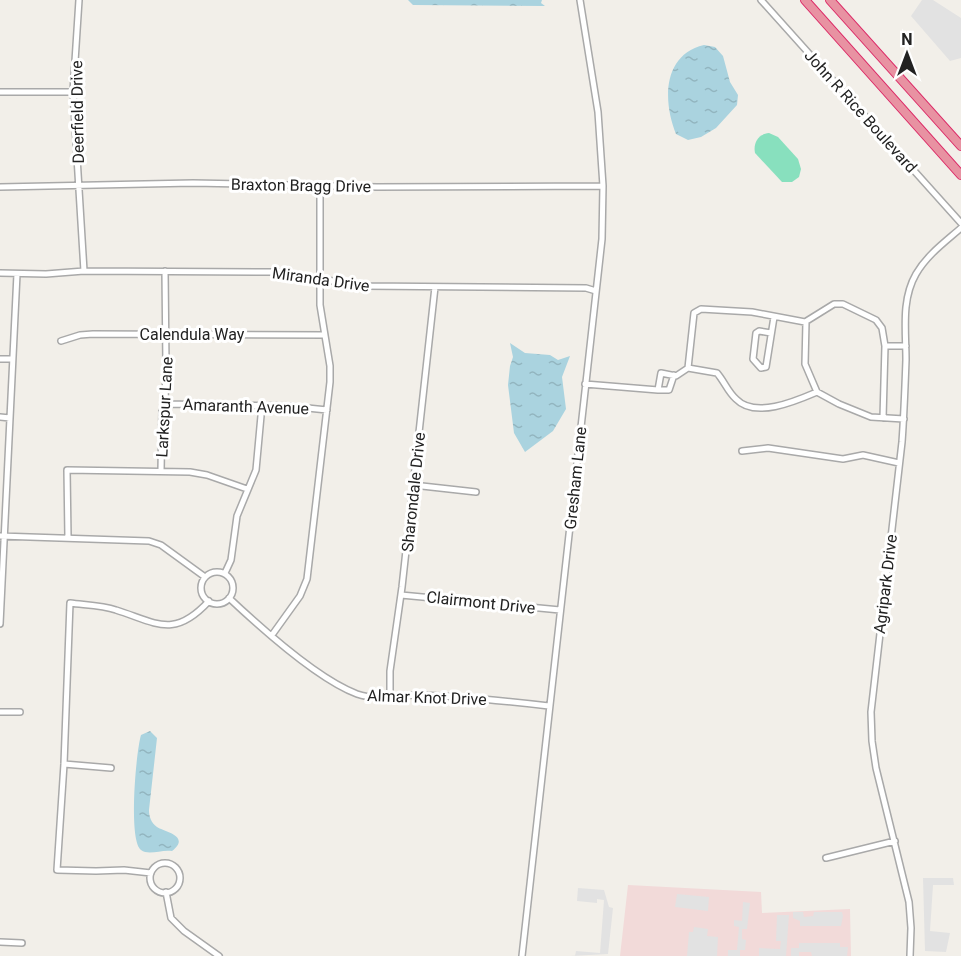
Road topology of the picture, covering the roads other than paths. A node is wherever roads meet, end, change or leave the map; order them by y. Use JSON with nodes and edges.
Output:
{"nodes":[{"id":1,"x":79,"y":0,"type":"edge"},
{"id":2,"x":580,"y":0,"type":"edge"},
{"id":3,"x":761,"y":0,"type":"edge"},
{"id":4,"x":805,"y":0,"type":"edge"},
{"id":5,"x":830,"y":0,"type":"edge"},
{"id":6,"x":0,"y":92,"type":"edge"},
{"id":7,"x":73,"y":92,"type":"junction"},
{"id":8,"x":961,"y":146,"type":"edge"},
{"id":9,"x":961,"y":175,"type":"edge"},
{"id":10,"x":79,"y":186,"type":"junction"},
{"id":11,"x":320,"y":186,"type":"junction"},
{"id":12,"x":603,"y":186,"type":"junction"},
{"id":13,"x":0,"y":187,"type":"edge"},
{"id":14,"x":961,"y":223,"type":"edge"},
{"id":15,"x":961,"y":228,"type":"edge"},
{"id":16,"x":84,"y":271,"type":"junction"},
{"id":17,"x":165,"y":271,"type":"junction"},
{"id":18,"x":0,"y":273,"type":"edge"},
{"id":19,"x":17,"y":274,"type":"junction"},
{"id":20,"x":320,"y":279,"type":"junction"},
{"id":21,"x":435,"y":287,"type":"junction"},
{"id":22,"x":596,"y":291,"type":"junction"},
{"id":23,"x":774,"y":317,"type":"junction"},
{"id":24,"x":806,"y":322,"type":"junction"},
{"id":25,"x":771,"y":333,"type":"junction"},
{"id":26,"x":166,"y":334,"type":"junction"},
{"id":27,"x":325,"y":334,"type":"junction"},
{"id":28,"x":61,"y":340,"type":"dead end"},
{"id":29,"x":885,"y":346,"type":"junction"},
{"id":30,"x":906,"y":346,"type":"junction"},
{"id":31,"x":0,"y":359,"type":"edge"},
{"id":32,"x":12,"y":359,"type":"junction"},
{"id":33,"x":688,"y":368,"type":"junction"},
{"id":34,"x":674,"y":375,"type":"junction"},
{"id":35,"x":585,"y":384,"type":"junction"},
{"id":36,"x":658,"y":390,"type":"junction"},
{"id":37,"x":817,"y":392,"type":"junction"},
{"id":38,"x":165,"y":404,"type":"junction"},
{"id":39,"x":262,"y":405,"type":"junction"},
{"id":40,"x":327,"y":410,"type":"junction"},
{"id":41,"x":0,"y":417,"type":"edge"},
{"id":42,"x":10,"y":418,"type":"junction"},
{"id":43,"x":883,"y":418,"type":"junction"},
{"id":44,"x":904,"y":418,"type":"junction"},
{"id":45,"x":742,"y":451,"type":"dead end"},
{"id":46,"x":899,"y":463,"type":"junction"},
{"id":47,"x":161,"y":471,"type":"junction"},
{"id":48,"x":3,"y":476,"type":"edge"},
{"id":49,"x":413,"y":485,"type":"junction"},
{"id":50,"x":247,"y":489,"type":"junction"},
{"id":51,"x":476,"y":492,"type":"dead end"},
{"id":52,"x":2,"y":536,"type":"edge"},
{"id":53,"x":68,"y":537,"type":"junction"},
{"id":54,"x":225,"y":573,"type":"junction"},
{"id":55,"x":205,"y":578,"type":"junction"},
{"id":56,"x":1,"y":594,"type":"edge"},
{"id":57,"x":401,"y":594,"type":"junction"},
{"id":58,"x":229,"y":598,"type":"junction"},
{"id":59,"x":209,"y":601,"type":"junction"},
{"id":60,"x":560,"y":610,"type":"junction"},
{"id":61,"x":0,"y":624,"type":"edge"},
{"id":62,"x":272,"y":635,"type":"junction"},
{"id":63,"x":390,"y":698,"type":"junction"},
{"id":64,"x":549,"y":706,"type":"junction"},
{"id":65,"x":0,"y":711,"type":"edge"},
{"id":66,"x":20,"y":712,"type":"dead end"},
{"id":67,"x":64,"y":765,"type":"junction"},
{"id":68,"x":111,"y":768,"type":"dead end"},
{"id":69,"x":895,"y":841,"type":"junction"},
{"id":70,"x":826,"y":858,"type":"dead end"},
{"id":71,"x":151,"y":873,"type":"junction"},
{"id":72,"x":166,"y":892,"type":"junction"},
{"id":73,"x":0,"y":942,"type":"edge"},
{"id":74,"x":22,"y":943,"type":"dead end"},
{"id":75,"x":219,"y":956,"type":"edge"},
{"id":76,"x":522,"y":956,"type":"edge"},
{"id":77,"x":910,"y":956,"type":"edge"}],
"edges":[{"from":1,"to":7,"type":"street","name":"Deerfield Drive"},
{"from":2,"to":12,"type":"street","name":"Gresham Lane"},
{"from":3,"to":14,"type":"street","name":"John R Rice Boulevard"},
{"from":4,"to":9,"type":"highway"},
{"from":5,"to":8,"type":"highway"},
{"from":6,"to":7,"type":"street"},
{"from":7,"to":10,"type":"street","name":"Deerfield Drive"},
{"from":10,"to":11,"type":"street","name":"Braxton Bragg Drive"},
{"from":10,"to":13,"type":"street","name":"Braxton Bragg Drive"},
{"from":10,"to":16,"type":"street","name":"Deerfield Drive"},
{"from":11,"to":12,"type":"street","name":"Braxton Bragg Drive"},
{"from":11,"to":20,"type":"street"},
{"from":12,"to":22,"type":"street","name":"Gresham Lane"},
{"from":15,"to":30,"type":"street","name":"Agripark Drive"},
{"from":16,"to":17,"type":"street","name":"Miranda Drive"},
{"from":16,"to":19,"type":"street","name":"Miranda Drive"},
{"from":17,"to":20,"type":"street","name":"Miranda Drive"},
{"from":17,"to":26,"type":"street","name":"Larkspur Lane"},
{"from":18,"to":19,"type":"street","name":"Miranda Drive"},
{"from":19,"to":32,"type":"street"},
{"from":20,"to":21,"type":"street","name":"Miranda Drive"},
{"from":20,"to":27,"type":"street"},
{"from":21,"to":22,"type":"street","name":"Miranda Drive"},
{"from":21,"to":49,"type":"street","name":"Sharondale Drive"},
{"from":22,"to":35,"type":"street","name":"Gresham Lane"},
{"from":23,"to":24,"type":"street"},
{"from":23,"to":25,"type":"street"},
{"from":23,"to":33,"type":"street"},
{"from":24,"to":29,"type":"street"},
{"from":24,"to":37,"type":"street"},
{"from":25,"to":25,"type":"street"},
{"from":26,"to":27,"type":"street","name":"Calendula Way"},
{"from":26,"to":28,"type":"street","name":"Calendula Way"},
{"from":26,"to":38,"type":"street","name":"Larkspur Lane"},
{"from":27,"to":40,"type":"street"},
{"from":29,"to":30,"type":"street"},
{"from":29,"to":43,"type":"street"},
{"from":30,"to":44,"type":"street","name":"Agripark Drive"},
{"from":31,"to":32,"type":"street"},
{"from":32,"to":42,"type":"street"},
{"from":33,"to":34,"type":"street"},
{"from":33,"to":37,"type":"street"},
{"from":34,"to":36,"type":"street"},
{"from":34,"to":36,"type":"street"},
{"from":35,"to":36,"type":"street"},
{"from":35,"to":60,"type":"street","name":"Gresham Lane"},
{"from":37,"to":43,"type":"street"},
{"from":38,"to":39,"type":"street","name":"Amaranth Avenue"},
{"from":38,"to":47,"type":"street","name":"Larkspur Lane"},
{"from":39,"to":40,"type":"street","name":"Amaranth Avenue"},
{"from":39,"to":50,"type":"street"},
{"from":40,"to":62,"type":"street"},
{"from":41,"to":42,"type":"street"},
{"from":42,"to":48,"type":"street"},
{"from":43,"to":44,"type":"street"},
{"from":44,"to":46,"type":"street","name":"Agripark Drive"},
{"from":45,"to":46,"type":"street"},
{"from":46,"to":69,"type":"street","name":"Agripark Drive"},
{"from":47,"to":50,"type":"street"},
{"from":47,"to":53,"type":"street"},
{"from":48,"to":52,"type":"street"},
{"from":49,"to":51,"type":"street"},
{"from":49,"to":57,"type":"street","name":"Sharondale Drive"},
{"from":50,"to":54,"type":"street"},
{"from":52,"to":53,"type":"street"},
{"from":52,"to":56,"type":"street"},
{"from":53,"to":55,"type":"street"},
{"from":54,"to":55,"type":"street"},
{"from":54,"to":58,"type":"street"},
{"from":55,"to":59,"type":"street"},
{"from":56,"to":61,"type":"street"},
{"from":57,"to":60,"type":"street","name":"Clairmont Drive"},
{"from":57,"to":63,"type":"street","name":"Sharondale Drive"},
{"from":58,"to":59,"type":"street"},
{"from":58,"to":62,"type":"street","name":"Almar Knot Drive"},
{"from":59,"to":67,"type":"street"},
{"from":60,"to":64,"type":"street","name":"Gresham Lane"},
{"from":62,"to":63,"type":"street","name":"Almar Knot Drive"},
{"from":63,"to":64,"type":"street","name":"Almar Knot Drive"},
{"from":64,"to":76,"type":"street","name":"Gresham Lane"},
{"from":65,"to":66,"type":"street"},
{"from":67,"to":68,"type":"street"},
{"from":67,"to":71,"type":"street"},
{"from":69,"to":70,"type":"street"},
{"from":69,"to":77,"type":"street","name":"Agripark Drive"},
{"from":71,"to":72,"type":"street"},
{"from":71,"to":72,"type":"street"},
{"from":72,"to":75,"type":"street"},
{"from":73,"to":74,"type":"street"}]}
